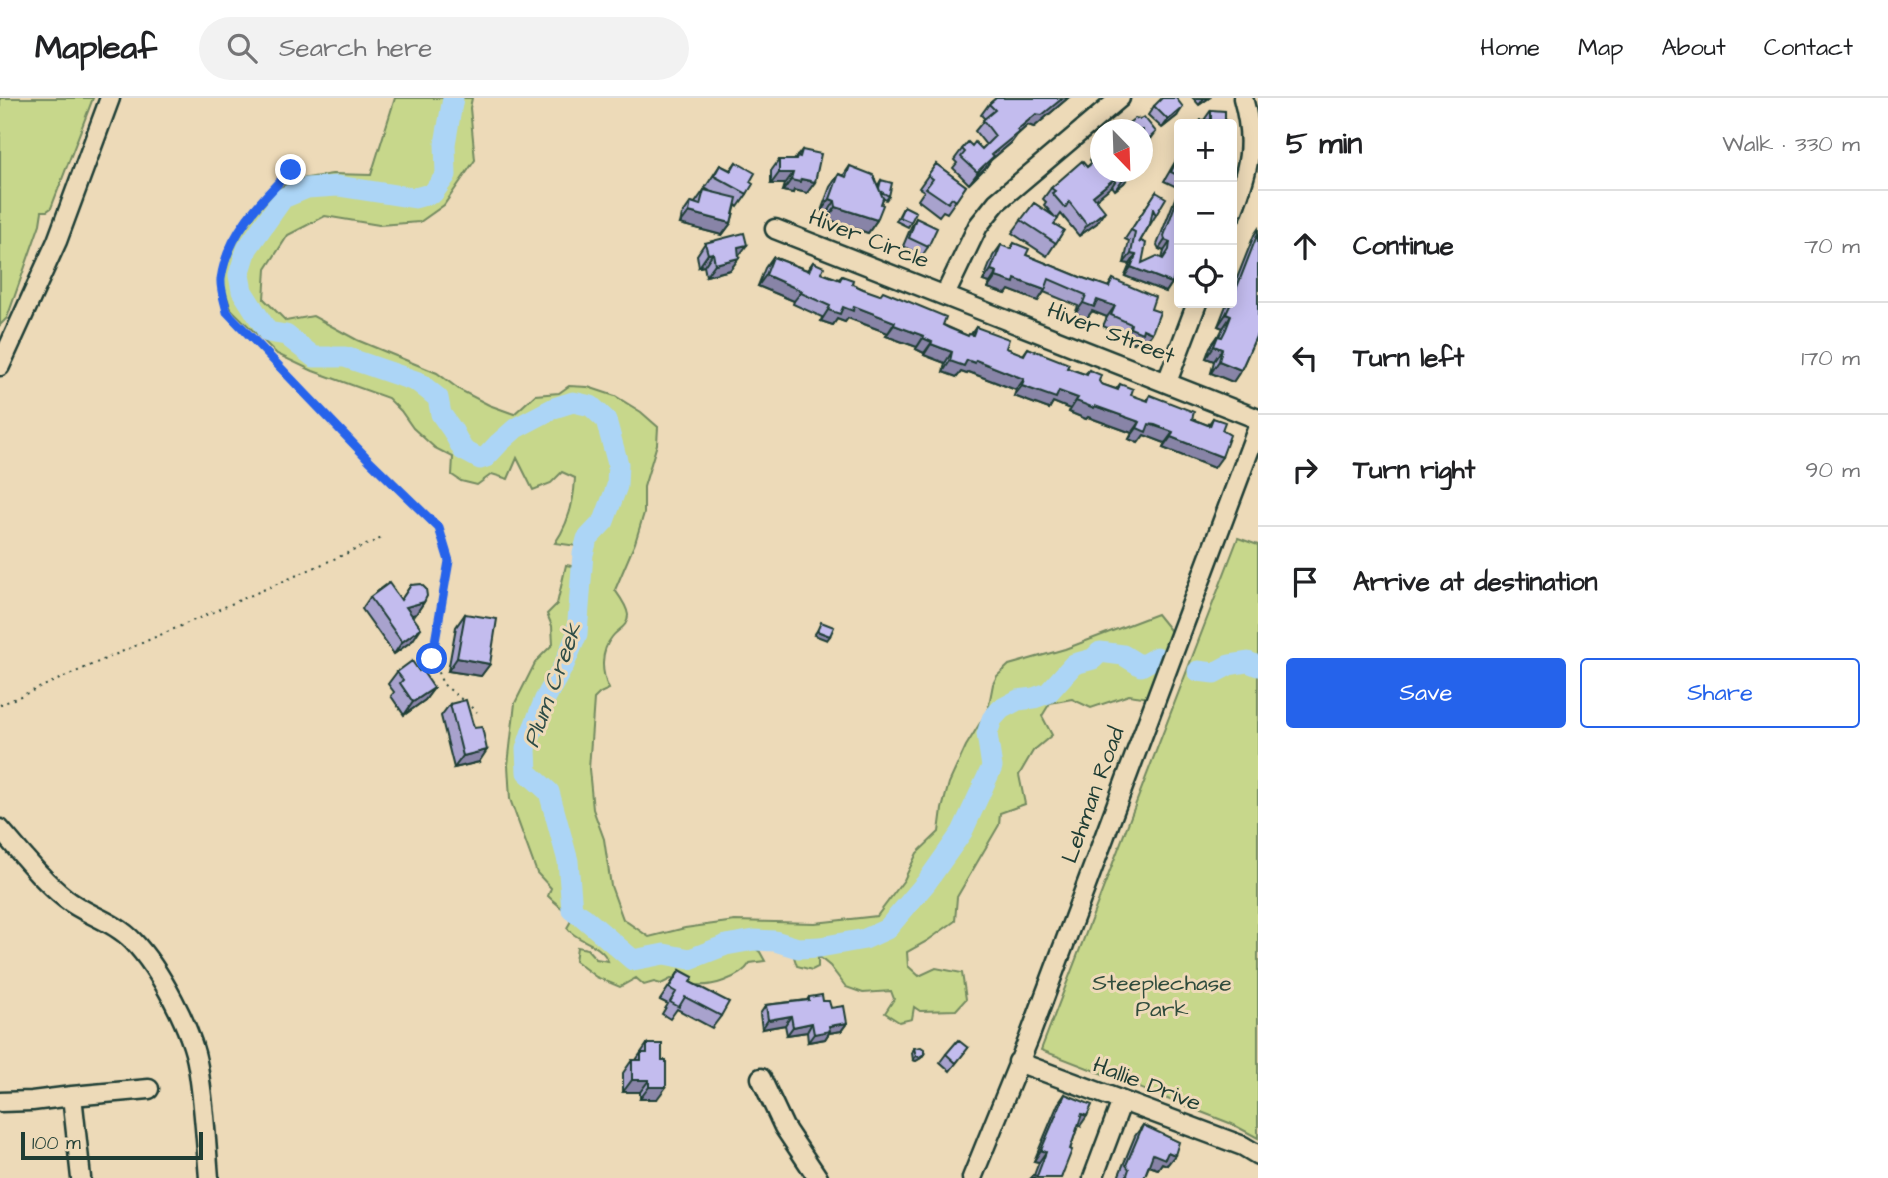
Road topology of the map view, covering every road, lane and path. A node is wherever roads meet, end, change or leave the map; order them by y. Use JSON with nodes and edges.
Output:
{"nodes":[{"id":1,"x":110,"y":98,"type":"edge"},
{"id":2,"x":1121,"y":98,"type":"edge"},
{"id":3,"x":1243,"y":98,"type":"edge"},
{"id":4,"x":291,"y":170,"type":"dead end"},
{"id":5,"x":1237,"y":199,"type":"edge"},
{"id":6,"x":775,"y":229,"type":"dead end"},
{"id":7,"x":945,"y":295,"type":"junction"},
{"id":8,"x":1195,"y":308,"type":"edge"},
{"id":9,"x":0,"y":366,"type":"edge"},
{"id":10,"x":1167,"y":382,"type":"junction"},
{"id":11,"x":1258,"y":419,"type":"edge"},
{"id":12,"x":1257,"y":434,"type":"edge"},
{"id":13,"x":382,"y":538,"type":"dead end"},
{"id":14,"x":0,"y":705,"type":"edge"},
{"id":15,"x":477,"y":712,"type":"dead end"},
{"id":16,"x":0,"y":829,"type":"edge"},
{"id":17,"x":1018,"y":1062,"type":"junction"},
{"id":18,"x":761,"y":1079,"type":"dead end"},
{"id":19,"x":149,"y":1089,"type":"dead end"},
{"id":20,"x":72,"y":1096,"type":"junction"},
{"id":21,"x":1122,"y":1101,"type":"junction"},
{"id":22,"x":0,"y":1102,"type":"edge"},
{"id":23,"x":1258,"y":1155,"type":"edge"},
{"id":24,"x":81,"y":1178,"type":"edge"},
{"id":25,"x":209,"y":1178,"type":"edge"},
{"id":26,"x":818,"y":1178,"type":"edge"},
{"id":27,"x":972,"y":1178,"type":"edge"},
{"id":28,"x":1093,"y":1178,"type":"edge"}],
"edges":[{"from":1,"to":9,"type":"street"},
{"from":2,"to":7,"type":"street"},
{"from":3,"to":5,"type":"street"},
{"from":4,"to":15,"type":"path"},
{"from":6,"to":7,"type":"street","name":"Hiver Circle"},
{"from":7,"to":10,"type":"street","name":"Hiver Street"},
{"from":8,"to":10,"type":"street"},
{"from":10,"to":11,"type":"street","name":"Hiver Street"},
{"from":12,"to":17,"type":"street","name":"Lehman Road"},
{"from":13,"to":14,"type":"path"},
{"from":16,"to":25,"type":"street"},
{"from":17,"to":21,"type":"street","name":"Hallie Drive"},
{"from":17,"to":27,"type":"street","name":"Lehman Road"},
{"from":18,"to":26,"type":"street"},
{"from":19,"to":20,"type":"street"},
{"from":20,"to":22,"type":"street"},
{"from":20,"to":24,"type":"street"},
{"from":21,"to":23,"type":"street","name":"Hallie Drive"},
{"from":21,"to":28,"type":"street"}]}
